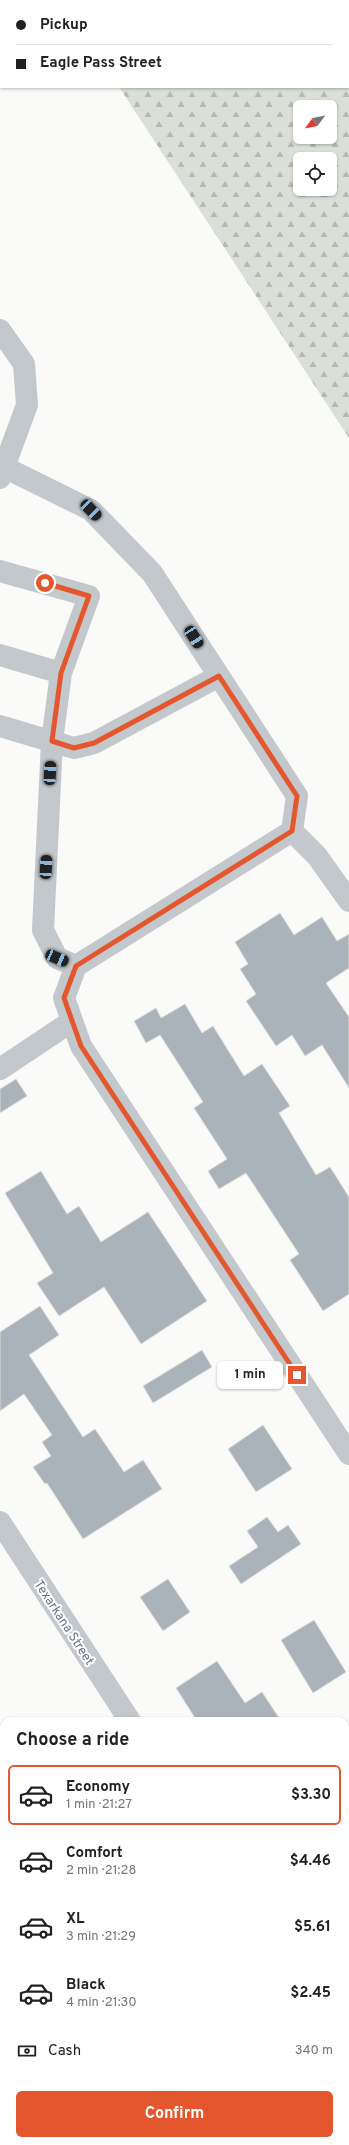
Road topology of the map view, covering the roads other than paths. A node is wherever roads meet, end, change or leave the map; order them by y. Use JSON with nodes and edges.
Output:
{"nodes":[{"id":1,"x":0,"y":330,"type":"edge"},
{"id":2,"x":1,"y":470,"type":"edge"},
{"id":3,"x":0,"y":571,"type":"edge"},
{"id":4,"x":0,"y":654,"type":"edge"},
{"id":5,"x":61,"y":673,"type":"junction"},
{"id":6,"x":219,"y":676,"type":"junction"},
{"id":7,"x":0,"y":726,"type":"edge"},
{"id":8,"x":52,"y":741,"type":"junction"},
{"id":9,"x":292,"y":831,"type":"junction"},
{"id":10,"x":349,"y":901,"type":"edge"},
{"id":11,"x":76,"y":966,"type":"junction"},
{"id":12,"x":72,"y":1021,"type":"junction"},
{"id":13,"x":0,"y":1069,"type":"edge"},
{"id":14,"x":349,"y":1454,"type":"edge"},
{"id":15,"x":0,"y":1522,"type":"edge"},
{"id":16,"x":127,"y":1717,"type":"edge"}],
"edges":[{"from":1,"to":2,"type":"street"},
{"from":2,"to":6,"type":"street"},
{"from":3,"to":5,"type":"street"},
{"from":4,"to":5,"type":"street"},
{"from":5,"to":8,"type":"street"},
{"from":6,"to":8,"type":"street"},
{"from":6,"to":9,"type":"street"},
{"from":7,"to":8,"type":"street"},
{"from":8,"to":11,"type":"street"},
{"from":9,"to":10,"type":"street"},
{"from":9,"to":11,"type":"street"},
{"from":11,"to":12,"type":"street"},
{"from":12,"to":13,"type":"street"},
{"from":12,"to":14,"type":"street"},
{"from":15,"to":16,"type":"street","name":"Texarkana Street"}]}
